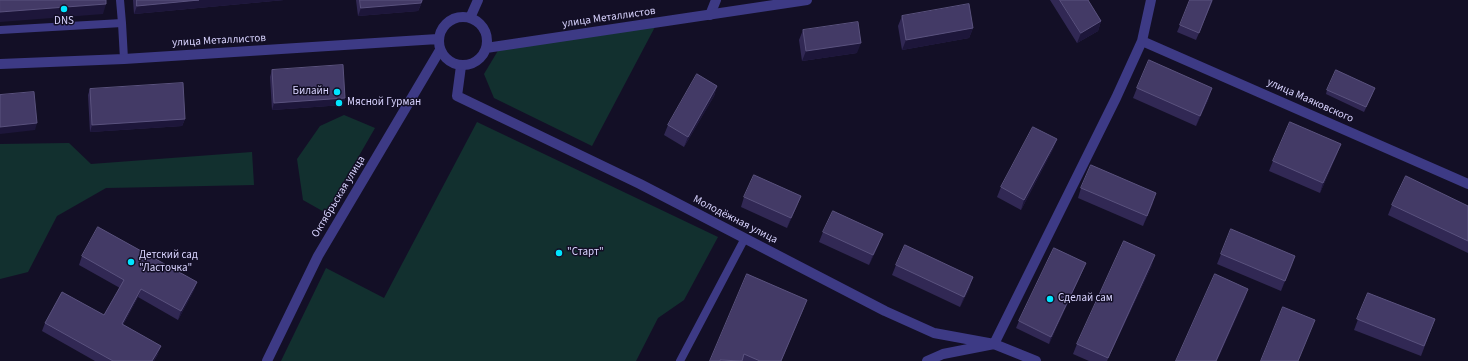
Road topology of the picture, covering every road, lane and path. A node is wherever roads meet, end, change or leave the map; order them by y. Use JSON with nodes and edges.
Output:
{"nodes":[{"id":1,"x":120,"y":0,"type":"edge"},
{"id":2,"x":478,"y":0,"type":"edge"},
{"id":3,"x":716,"y":0,"type":"edge"},
{"id":4,"x":807,"y":0,"type":"edge"},
{"id":5,"x":1150,"y":0,"type":"edge"},
{"id":6,"x":710,"y":15,"type":"junction"},
{"id":7,"x":470,"y":18,"type":"junction"},
{"id":8,"x":122,"y":23,"type":"junction"},
{"id":9,"x":0,"y":30,"type":"edge"},
{"id":10,"x":438,"y":39,"type":"junction"},
{"id":11,"x":1142,"y":40,"type":"junction"},
{"id":12,"x":486,"y":48,"type":"junction"},
{"id":13,"x":440,"y":50,"type":"junction"},
{"id":14,"x":124,"y":59,"type":"junction"},
{"id":15,"x":0,"y":64,"type":"edge"},
{"id":16,"x":460,"y":66,"type":"junction"},
{"id":17,"x":1468,"y":184,"type":"edge"},
{"id":18,"x":745,"y":238,"type":"junction"},
{"id":19,"x":994,"y":344,"type":"junction"},
{"id":20,"x":267,"y":361,"type":"edge"},
{"id":21,"x":680,"y":361,"type":"edge"},
{"id":22,"x":927,"y":361,"type":"edge"},
{"id":23,"x":1036,"y":361,"type":"edge"}],
"edges":[{"from":1,"to":8,"type":"lane"},
{"from":2,"to":7,"type":"street"},
{"from":3,"to":6,"type":"street"},
{"from":4,"to":6,"type":"street","name":"улица Металлистов"},
{"from":5,"to":11,"type":"street"},
{"from":6,"to":12,"type":"street","name":"улица Металлистов"},
{"from":7,"to":10,"type":"street"},
{"from":7,"to":12,"type":"street"},
{"from":8,"to":9,"type":"lane"},
{"from":8,"to":14,"type":"lane"},
{"from":10,"to":13,"type":"street"},
{"from":10,"to":14,"type":"street","name":"улица Металлистов"},
{"from":11,"to":17,"type":"street","name":"улица Маяковского"},
{"from":11,"to":19,"type":"street"},
{"from":12,"to":16,"type":"street"},
{"from":13,"to":16,"type":"street"},
{"from":13,"to":20,"type":"street","name":"Октябрьская улица"},
{"from":14,"to":15,"type":"street","name":"улица Металлистов"},
{"from":16,"to":18,"type":"street","name":"Молодёжная улица"},
{"from":18,"to":19,"type":"street","name":"Молодёжная улица"},
{"from":18,"to":21,"type":"lane"},
{"from":19,"to":22,"type":"street"},
{"from":19,"to":23,"type":"street","name":"Молодёжная улица"}]}
